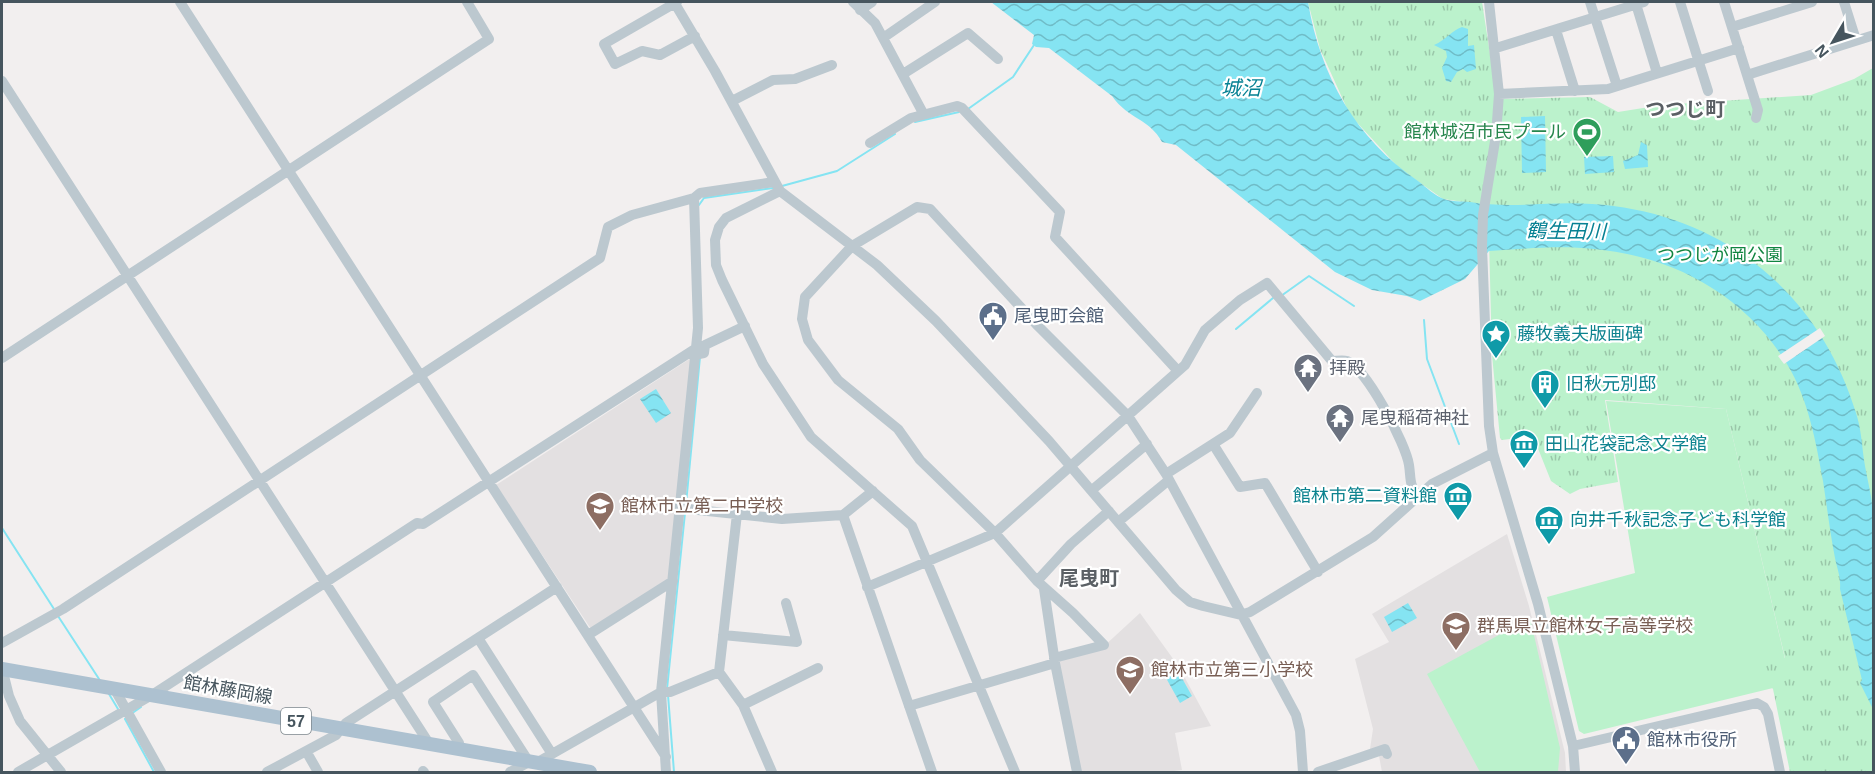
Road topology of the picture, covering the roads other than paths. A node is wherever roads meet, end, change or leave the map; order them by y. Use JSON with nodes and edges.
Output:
{"nodes":[{"id":1,"x":180,"y":2,"type":"edge"},
{"id":2,"x":467,"y":2,"type":"edge"},
{"id":3,"x":675,"y":2,"type":"edge"},
{"id":4,"x":872,"y":2,"type":"edge"},
{"id":5,"x":935,"y":2,"type":"edge"},
{"id":6,"x":1590,"y":2,"type":"edge"},
{"id":7,"x":1680,"y":2,"type":"edge"},
{"id":8,"x":1724,"y":2,"type":"edge"},
{"id":9,"x":1812,"y":2,"type":"edge"},
{"id":10,"x":1844,"y":2,"type":"edge"},
{"id":11,"x":1493,"y":3,"type":"edge"},
{"id":12,"x":1640,"y":3,"type":"edge"},
{"id":13,"x":857,"y":6,"type":"edge"},
{"id":14,"x":1595,"y":17,"type":"junction"},
{"id":15,"x":1732,"y":27,"type":"junction"},
{"id":16,"x":1556,"y":30,"type":"junction"},
{"id":17,"x":1874,"y":34,"type":"edge"},
{"id":18,"x":695,"y":36,"type":"junction"},
{"id":19,"x":883,"y":38,"type":"junction"},
{"id":20,"x":1856,"y":40,"type":"junction"},
{"id":21,"x":1496,"y":48,"type":"junction"},
{"id":22,"x":1739,"y":48,"type":"junction"},
{"id":23,"x":998,"y":59,"type":"dead end"},
{"id":24,"x":1698,"y":61,"type":"junction"},
{"id":25,"x":832,"y":65,"type":"dead end"},
{"id":26,"x":1658,"y":73,"type":"junction"},
{"id":27,"x":903,"y":74,"type":"junction"},
{"id":28,"x":1747,"y":75,"type":"junction"},
{"id":29,"x":2,"y":81,"type":"edge"},
{"id":30,"x":1617,"y":86,"type":"junction"},
{"id":31,"x":1575,"y":91,"type":"junction"},
{"id":32,"x":1708,"y":91,"type":"dead end"},
{"id":33,"x":1499,"y":94,"type":"junction"},
{"id":34,"x":732,"y":101,"type":"junction"},
{"id":35,"x":923,"y":114,"type":"junction"},
{"id":36,"x":1756,"y":118,"type":"dead end"},
{"id":37,"x":870,"y":143,"type":"dead end"},
{"id":38,"x":289,"y":171,"type":"junction"},
{"id":39,"x":777,"y":187,"type":"junction"},
{"id":40,"x":694,"y":198,"type":"junction"},
{"id":41,"x":852,"y":246,"type":"junction"},
{"id":42,"x":127,"y":276,"type":"junction"},
{"id":43,"x":745,"y":326,"type":"junction"},
{"id":44,"x":694,"y":352,"type":"junction"},
{"id":45,"x":2,"y":358,"type":"edge"},
{"id":46,"x":1178,"y":371,"type":"junction"},
{"id":47,"x":420,"y":376,"type":"junction"},
{"id":48,"x":1257,"y":393,"type":"dead end"},
{"id":49,"x":1128,"y":416,"type":"junction"},
{"id":50,"x":1147,"y":444,"type":"junction"},
{"id":51,"x":1213,"y":444,"type":"junction"},
{"id":52,"x":1493,"y":453,"type":"junction"},
{"id":53,"x":1071,"y":466,"type":"junction"},
{"id":54,"x":1168,"y":477,"type":"junction"},
{"id":55,"x":260,"y":481,"type":"junction"},
{"id":56,"x":489,"y":482,"type":"junction"},
{"id":57,"x":1092,"y":490,"type":"junction"},
{"id":58,"x":873,"y":491,"type":"junction"},
{"id":59,"x":1417,"y":495,"type":"junction"},
{"id":60,"x":679,"y":508,"type":"junction"},
{"id":61,"x":1108,"y":511,"type":"junction"},
{"id":62,"x":737,"y":513,"type":"junction"},
{"id":63,"x":843,"y":515,"type":"junction"},
{"id":64,"x":1118,"y":522,"type":"junction"},
{"id":65,"x":995,"y":533,"type":"junction"},
{"id":66,"x":927,"y":562,"type":"junction"},
{"id":67,"x":1318,"y":572,"type":"junction"},
{"id":68,"x":673,"y":581,"type":"junction"},
{"id":69,"x":326,"y":582,"type":"junction"},
{"id":70,"x":1041,"y":585,"type":"junction"},
{"id":71,"x":867,"y":586,"type":"junction"},
{"id":72,"x":557,"y":587,"type":"junction"},
{"id":73,"x":786,"y":603,"type":"dead end"},
{"id":74,"x":1241,"y":615,"type":"junction"},
{"id":75,"x":588,"y":635,"type":"junction"},
{"id":76,"x":723,"y":635,"type":"junction"},
{"id":77,"x":478,"y":638,"type":"junction"},
{"id":78,"x":2,"y":643,"type":"edge"},
{"id":79,"x":1055,"y":661,"type":"junction"},
{"id":80,"x":818,"y":668,"type":"dead end"},
{"id":81,"x":2,"y":669,"type":"edge"},
{"id":82,"x":719,"y":672,"type":"junction"},
{"id":83,"x":978,"y":685,"type":"junction"},
{"id":84,"x":114,"y":688,"type":"junction"},
{"id":85,"x":397,"y":690,"type":"junction"},
{"id":86,"x":661,"y":692,"type":"junction"},
{"id":87,"x":152,"y":695,"type":"junction"},
{"id":88,"x":743,"y":705,"type":"junction"},
{"id":89,"x":909,"y":706,"type":"junction"},
{"id":90,"x":634,"y":707,"type":"junction"},
{"id":91,"x":129,"y":714,"type":"junction"},
{"id":92,"x":341,"y":729,"type":"junction"},
{"id":93,"x":430,"y":745,"type":"junction"},
{"id":94,"x":1573,"y":746,"type":"junction"},
{"id":95,"x":459,"y":750,"type":"junction"},
{"id":96,"x":306,"y":752,"type":"junction"},
{"id":97,"x":552,"y":754,"type":"junction"},
{"id":98,"x":1387,"y":754,"type":"dead end"},
{"id":99,"x":48,"y":756,"type":"junction"},
{"id":100,"x":666,"y":757,"type":"junction"},
{"id":101,"x":533,"y":763,"type":"junction"},
{"id":102,"x":274,"y":771,"type":"edge"},
{"id":103,"x":18,"y":772,"type":"edge"},
{"id":104,"x":61,"y":772,"type":"edge"},
{"id":105,"x":161,"y":772,"type":"edge"},
{"id":106,"x":318,"y":772,"type":"edge"},
{"id":107,"x":510,"y":772,"type":"edge"},
{"id":108,"x":590,"y":772,"type":"edge"},
{"id":109,"x":666,"y":772,"type":"edge"},
{"id":110,"x":772,"y":772,"type":"edge"},
{"id":111,"x":932,"y":772,"type":"edge"},
{"id":112,"x":1015,"y":772,"type":"edge"},
{"id":113,"x":1077,"y":772,"type":"edge"},
{"id":114,"x":1303,"y":772,"type":"edge"},
{"id":115,"x":1318,"y":772,"type":"edge"},
{"id":116,"x":1575,"y":772,"type":"edge"},
{"id":117,"x":1780,"y":772,"type":"edge"}],
"edges":[{"from":1,"to":38,"type":"street"},
{"from":2,"to":38,"type":"street"},
{"from":3,"to":18,"type":"street"},
{"from":3,"to":18,"type":"street"},
{"from":4,"to":13,"type":"street"},
{"from":5,"to":19,"type":"street"},
{"from":6,"to":14,"type":"street"},
{"from":7,"to":24,"type":"street"},
{"from":8,"to":15,"type":"street"},
{"from":9,"to":15,"type":"street"},
{"from":10,"to":20,"type":"street"},
{"from":11,"to":21,"type":"street"},
{"from":12,"to":14,"type":"street"},
{"from":12,"to":26,"type":"street"},
{"from":13,"to":19,"type":"street"},
{"from":14,"to":16,"type":"street"},
{"from":14,"to":30,"type":"street"},
{"from":15,"to":22,"type":"street"},
{"from":16,"to":21,"type":"street"},
{"from":16,"to":31,"type":"street"},
{"from":17,"to":20,"type":"street"},
{"from":18,"to":34,"type":"street"},
{"from":19,"to":27,"type":"street"},
{"from":20,"to":28,"type":"street"},
{"from":21,"to":33,"type":"street"},
{"from":22,"to":24,"type":"street"},
{"from":22,"to":28,"type":"street"},
{"from":23,"to":27,"type":"street"},
{"from":24,"to":26,"type":"street"},
{"from":24,"to":32,"type":"street"},
{"from":25,"to":34,"type":"street"},
{"from":26,"to":30,"type":"street"},
{"from":27,"to":35,"type":"street"},
{"from":28,"to":36,"type":"street"},
{"from":29,"to":42,"type":"street"},
{"from":30,"to":31,"type":"street"},
{"from":31,"to":33,"type":"street"},
{"from":33,"to":52,"type":"street"},
{"from":34,"to":39,"type":"street"},
{"from":35,"to":37,"type":"street"},
{"from":35,"to":46,"type":"street"},
{"from":38,"to":42,"type":"street"},
{"from":38,"to":47,"type":"street"},
{"from":39,"to":40,"type":"street"},
{"from":39,"to":41,"type":"street"},
{"from":39,"to":43,"type":"street"},
{"from":40,"to":44,"type":"street"},
{"from":40,"to":47,"type":"street"},
{"from":41,"to":49,"type":"street"},
{"from":41,"to":53,"type":"street"},
{"from":41,"to":65,"type":"street"},
{"from":42,"to":45,"type":"street"},
{"from":42,"to":55,"type":"street"},
{"from":43,"to":44,"type":"street"},
{"from":43,"to":58,"type":"street"},
{"from":44,"to":56,"type":"street"},
{"from":44,"to":60,"type":"street"},
{"from":46,"to":49,"type":"street"},
{"from":46,"to":59,"type":"street"},
{"from":47,"to":55,"type":"street"},
{"from":47,"to":56,"type":"street"},
{"from":48,"to":51,"type":"street"},
{"from":49,"to":50,"type":"street"},
{"from":49,"to":53,"type":"street"},
{"from":50,"to":54,"type":"street"},
{"from":50,"to":57,"type":"street"},
{"from":51,"to":54,"type":"street"},
{"from":51,"to":67,"type":"street"},
{"from":52,"to":59,"type":"street"},
{"from":52,"to":94,"type":"street"},
{"from":53,"to":57,"type":"street"},
{"from":53,"to":65,"type":"street"},
{"from":54,"to":64,"type":"street"},
{"from":54,"to":74,"type":"street"},
{"from":55,"to":69,"type":"street"},
{"from":55,"to":78,"type":"street"},
{"from":56,"to":69,"type":"street"},
{"from":56,"to":72,"type":"street"},
{"from":57,"to":61,"type":"street"},
{"from":58,"to":63,"type":"street"},
{"from":58,"to":66,"type":"street"},
{"from":59,"to":67,"type":"street"},
{"from":60,"to":62,"type":"street"},
{"from":60,"to":68,"type":"street"},
{"from":61,"to":64,"type":"street"},
{"from":61,"to":70,"type":"street"},
{"from":62,"to":63,"type":"street"},
{"from":62,"to":76,"type":"street"},
{"from":63,"to":71,"type":"street"},
{"from":64,"to":74,"type":"street"},
{"from":65,"to":66,"type":"street"},
{"from":65,"to":70,"type":"street"},
{"from":66,"to":71,"type":"street"},
{"from":66,"to":83,"type":"street"},
{"from":67,"to":74,"type":"street"},
{"from":68,"to":75,"type":"street"},
{"from":68,"to":86,"type":"street"},
{"from":69,"to":85,"type":"street"},
{"from":69,"to":87,"type":"street"},
{"from":70,"to":79,"type":"street"},
{"from":70,"to":79,"type":"street"},
{"from":71,"to":89,"type":"street"},
{"from":72,"to":75,"type":"street"},
{"from":72,"to":77,"type":"street"},
{"from":73,"to":76,"type":"street"},
{"from":74,"to":114,"type":"street"},
{"from":75,"to":90,"type":"street"},
{"from":76,"to":82,"type":"street"},
{"from":77,"to":85,"type":"street"},
{"from":77,"to":97,"type":"street"},
{"from":79,"to":83,"type":"street"},
{"from":79,"to":113,"type":"street"},
{"from":80,"to":88,"type":"street"},
{"from":81,"to":84,"type":"main road","name":"館林藤岡線","number":"57"},
{"from":81,"to":99,"type":"street"},
{"from":82,"to":86,"type":"street"},
{"from":82,"to":88,"type":"street"},
{"from":83,"to":89,"type":"street"},
{"from":83,"to":112,"type":"street"},
{"from":84,"to":87,"type":"main road","name":"館林藤岡線","number":"57"},
{"from":84,"to":91,"type":"street"},
{"from":85,"to":92,"type":"street"},
{"from":85,"to":93,"type":"street"},
{"from":86,"to":90,"type":"street"},
{"from":86,"to":100,"type":"street"},
{"from":87,"to":91,"type":"street"},
{"from":87,"to":92,"type":"main road","name":"館林藤岡線","number":"57"},
{"from":88,"to":110,"type":"street"},
{"from":89,"to":111,"type":"street"},
{"from":90,"to":97,"type":"street"},
{"from":90,"to":100,"type":"street"},
{"from":91,"to":99,"type":"street"},
{"from":91,"to":105,"type":"street"},
{"from":92,"to":93,"type":"main road","name":"館林藤岡線","number":"57"},
{"from":92,"to":96,"type":"street"},
{"from":93,"to":95,"type":"main road","name":"館林藤岡線","number":"57"},
{"from":94,"to":116,"type":"street"},
{"from":94,"to":117,"type":"street"},
{"from":95,"to":101,"type":"main road","name":"館林藤岡線","number":"57"},
{"from":95,"to":101,"type":"street"},
{"from":96,"to":102,"type":"street"},
{"from":96,"to":106,"type":"street"},
{"from":97,"to":101,"type":"street"},
{"from":98,"to":115,"type":"street"},
{"from":99,"to":103,"type":"street"},
{"from":99,"to":104,"type":"street"},
{"from":100,"to":109,"type":"street"},
{"from":101,"to":107,"type":"street"},
{"from":101,"to":108,"type":"main road","name":"館林藤岡線","number":"57"}]}
